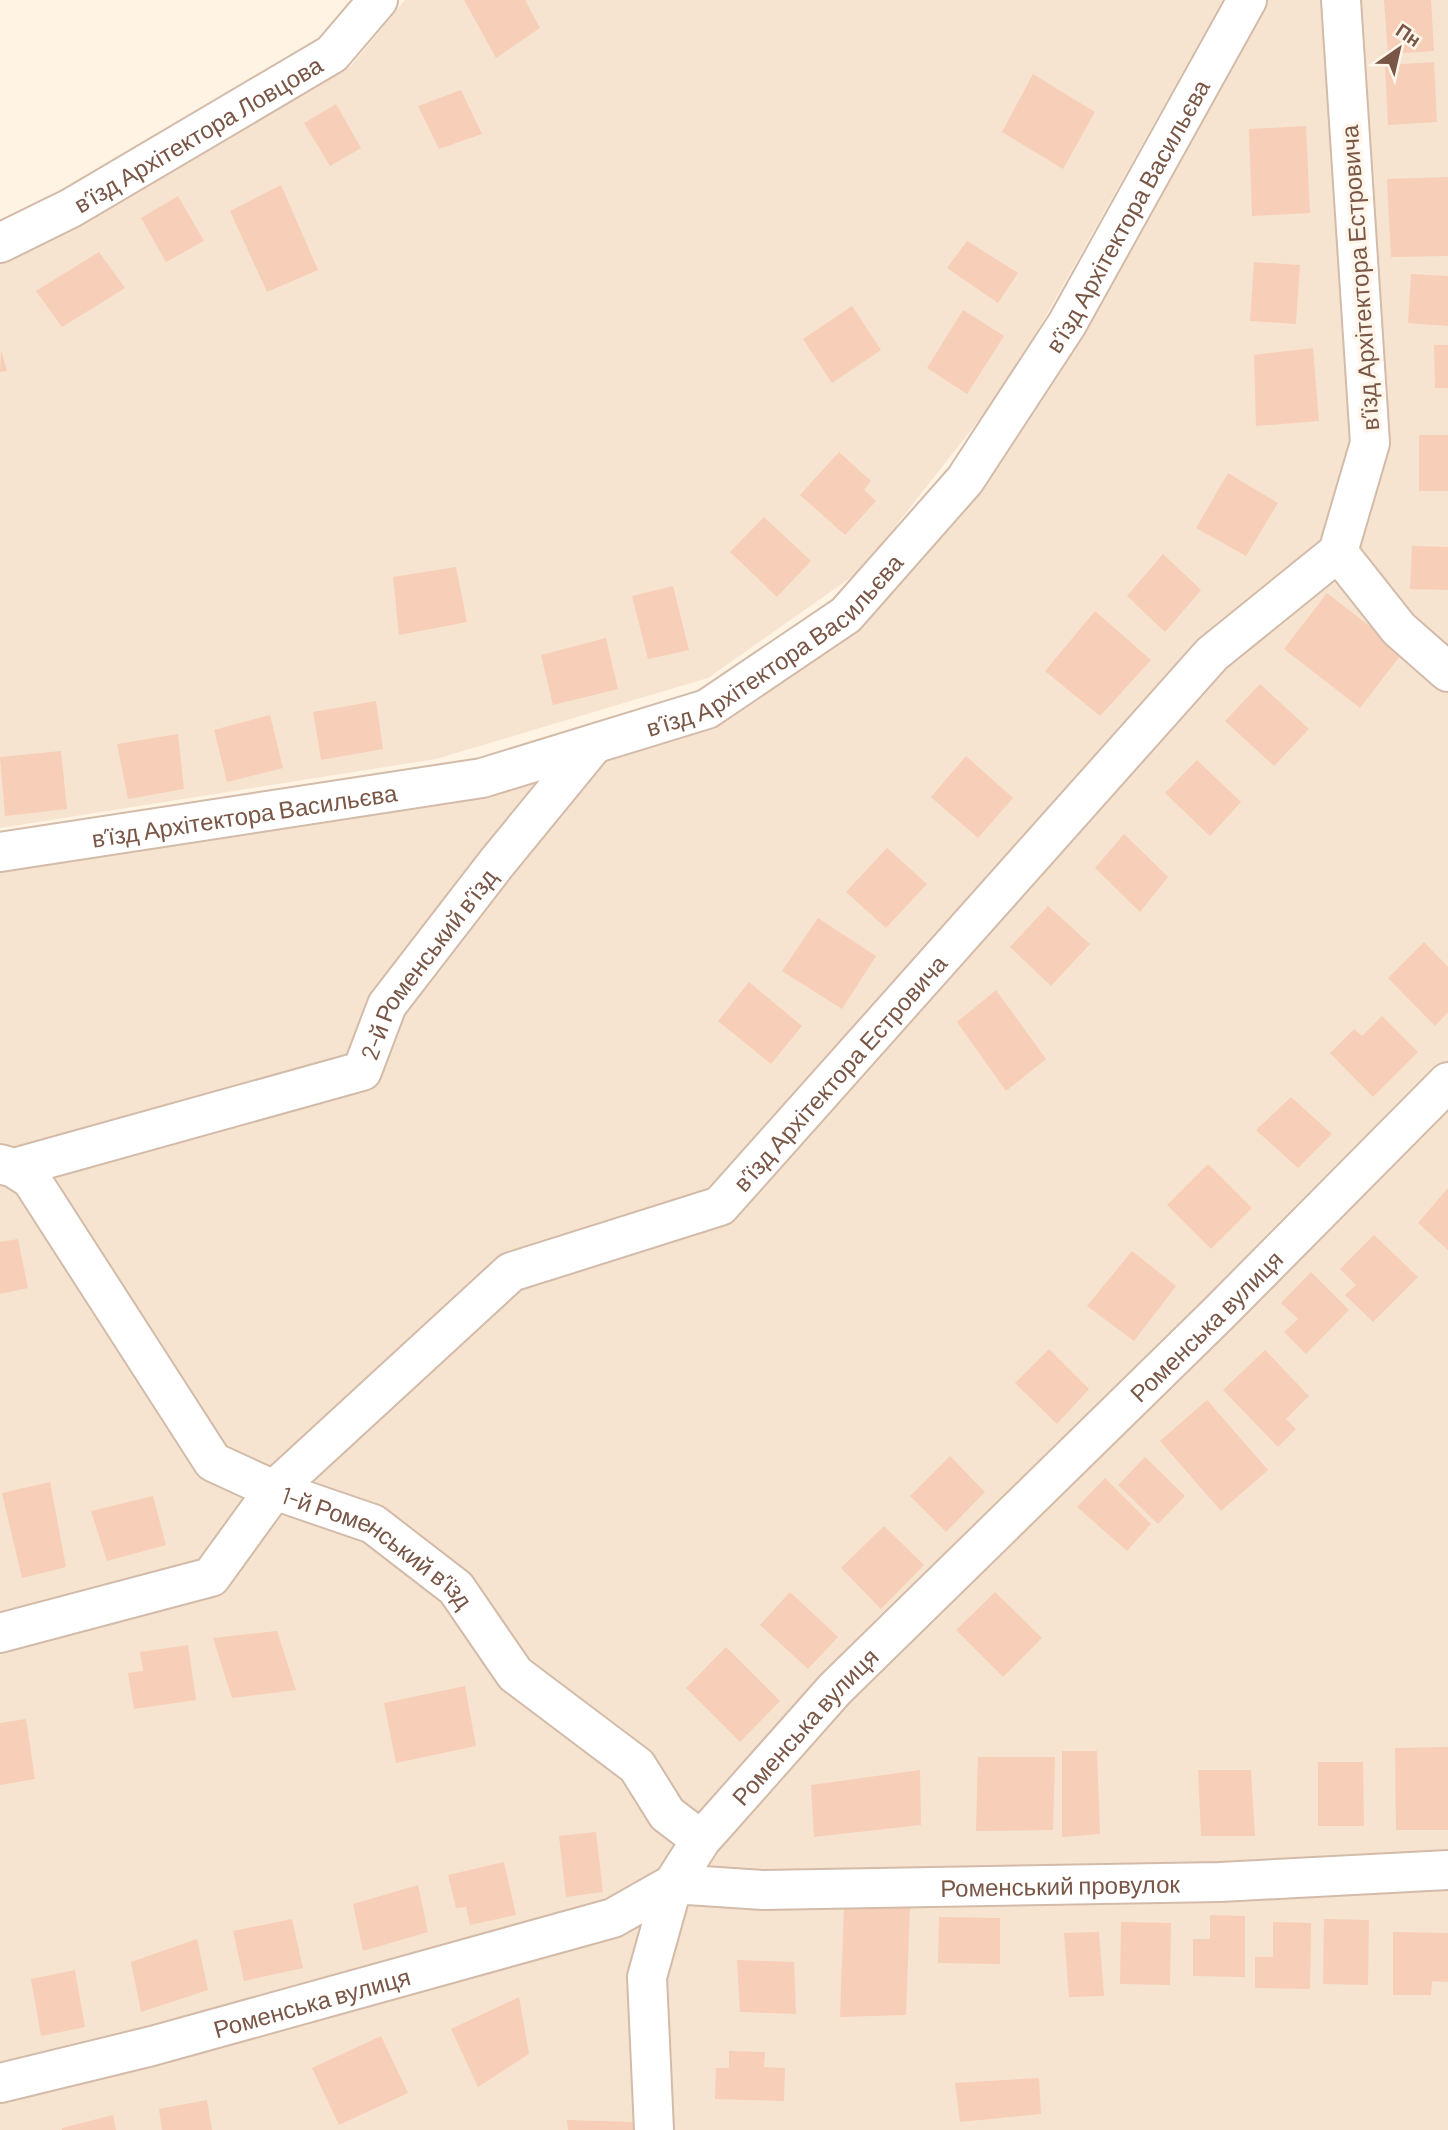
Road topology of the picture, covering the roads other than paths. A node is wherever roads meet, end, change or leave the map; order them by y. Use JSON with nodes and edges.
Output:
{"nodes":[{"id":1,"x":378,"y":0,"type":"edge"},
{"id":2,"x":1247,"y":0,"type":"edge"},
{"id":3,"x":1341,"y":0,"type":"edge"},
{"id":4,"x":0,"y":243,"type":"edge"},
{"id":5,"x":1338,"y":552,"type":"junction"},
{"id":6,"x":1448,"y":672,"type":"edge"},
{"id":7,"x":594,"y":744,"type":"junction"},
{"id":8,"x":0,"y":852,"type":"edge"},
{"id":9,"x":1448,"y":1082,"type":"edge"},
{"id":10,"x":7,"y":1166,"type":"edge"},
{"id":11,"x":274,"y":1490,"type":"junction"},
{"id":12,"x":0,"y":1633,"type":"edge"},
{"id":13,"x":701,"y":1840,"type":"junction"},
{"id":14,"x":1448,"y":1870,"type":"edge"},
{"id":15,"x":673,"y":1884,"type":"junction"},
{"id":16,"x":0,"y":2083,"type":"edge"},
{"id":17,"x":654,"y":2130,"type":"edge"}],
"edges":[{"from":1,"to":4,"type":"street","name":"в’їзд Архітектора Ловцова"},
{"from":2,"to":7,"type":"street","name":"в’їзд Архітектора Васильєва"},
{"from":3,"to":5,"type":"street","name":"в’їзд Архітектора Естровича"},
{"from":5,"to":6,"type":"street"},
{"from":5,"to":11,"type":"street","name":"в’їзд Архітектора Естровича"},
{"from":7,"to":8,"type":"street","name":"в’їзд Архітектора Васильєва"},
{"from":7,"to":10,"type":"street","name":"2-й Роменський в’їзд"},
{"from":9,"to":13,"type":"street","name":"Роменська вулиця"},
{"from":10,"to":11,"type":"street","name":"2-й Роменський в’їзд"},
{"from":11,"to":12,"type":"street","name":"1-й Роменський в’їзд"},
{"from":11,"to":13,"type":"street","name":"1-й Роменський в’їзд"},
{"from":13,"to":15,"type":"street","name":"Роменська вулиця"},
{"from":14,"to":15,"type":"street","name":"Роменський провулок"},
{"from":15,"to":16,"type":"street","name":"Роменська вулиця"},
{"from":15,"to":17,"type":"street"}]}
